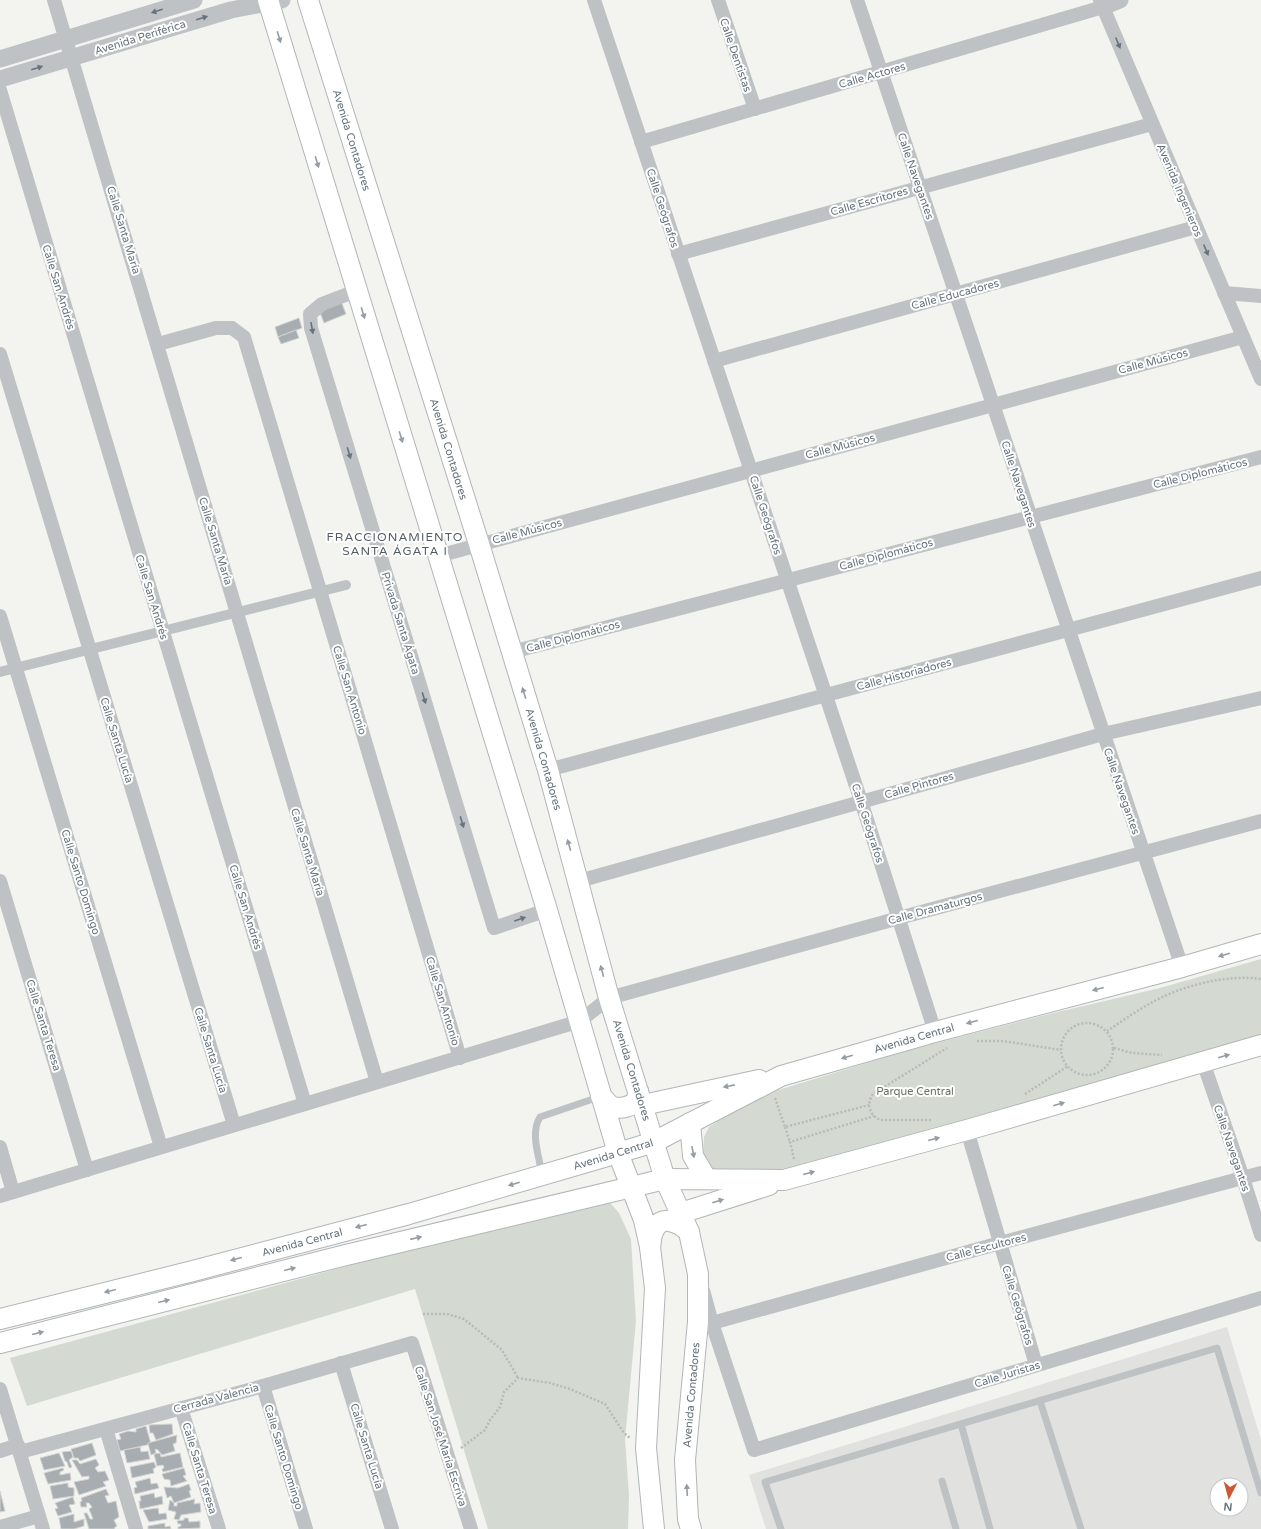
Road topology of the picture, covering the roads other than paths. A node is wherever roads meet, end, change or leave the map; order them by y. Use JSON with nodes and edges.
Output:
{"nodes":[{"id":1,"x":54,"y":0,"type":"edge"},
{"id":2,"x":194,"y":0,"type":"edge"},
{"id":3,"x":308,"y":0,"type":"edge"},
{"id":4,"x":594,"y":0,"type":"edge"},
{"id":5,"x":718,"y":0,"type":"edge"},
{"id":6,"x":857,"y":0,"type":"edge"},
{"id":7,"x":1120,"y":0,"type":"edge"},
{"id":8,"x":273,"y":1,"type":"edge"},
{"id":9,"x":1102,"y":4,"type":"edge"},
{"id":10,"x":66,"y":39,"type":"junction"},
{"id":11,"x":72,"y":57,"type":"junction"},
{"id":12,"x":0,"y":58,"type":"edge"},
{"id":13,"x":881,"y":72,"type":"junction"},
{"id":14,"x":0,"y":79,"type":"edge"},
{"id":15,"x":0,"y":90,"type":"edge"},
{"id":16,"x":755,"y":109,"type":"junction"},
{"id":17,"x":1152,"y":124,"type":"junction"},
{"id":18,"x":641,"y":142,"type":"junction"},
{"id":19,"x":920,"y":187,"type":"junction"},
{"id":20,"x":1196,"y":227,"type":"junction"},
{"id":21,"x":678,"y":254,"type":"junction"},
{"id":22,"x":356,"y":291,"type":"junction"},
{"id":23,"x":1224,"y":293,"type":"junction"},
{"id":24,"x":955,"y":294,"type":"junction"},
{"id":25,"x":1261,"y":296,"type":"edge"},
{"id":26,"x":1243,"y":337,"type":"junction"},
{"id":27,"x":158,"y":344,"type":"junction"},
{"id":28,"x":0,"y":354,"type":"edge"},
{"id":29,"x":714,"y":361,"type":"junction"},
{"id":30,"x":1260,"y":373,"type":"edge"},
{"id":31,"x":992,"y":404,"type":"junction"},
{"id":32,"x":1261,"y":457,"type":"edge"},
{"id":33,"x":751,"y":470,"type":"junction"},
{"id":34,"x":1030,"y":516,"type":"junction"},
{"id":35,"x":479,"y":544,"type":"junction"},
{"id":36,"x":438,"y":556,"type":"junction"},
{"id":37,"x":1261,"y":578,"type":"edge"},
{"id":38,"x":787,"y":580,"type":"junction"},
{"id":39,"x":346,"y":585,"type":"dead end"},
{"id":40,"x":320,"y":591,"type":"junction"},
{"id":41,"x":237,"y":612,"type":"junction"},
{"id":42,"x":0,"y":616,"type":"edge"},
{"id":43,"x":1068,"y":630,"type":"junction"},
{"id":44,"x":163,"y":631,"type":"junction"},
{"id":45,"x":90,"y":650,"type":"junction"},
{"id":46,"x":512,"y":652,"type":"junction"},
{"id":47,"x":16,"y":668,"type":"junction"},
{"id":48,"x":0,"y":672,"type":"edge"},
{"id":49,"x":826,"y":695,"type":"junction"},
{"id":50,"x":1261,"y":698,"type":"edge"},
{"id":51,"x":1103,"y":734,"type":"junction"},
{"id":52,"x":548,"y":770,"type":"junction"},
{"id":53,"x":861,"y":801,"type":"junction"},
{"id":54,"x":1261,"y":821,"type":"edge"},
{"id":55,"x":1143,"y":852,"type":"junction"},
{"id":56,"x":579,"y":880,"type":"junction"},
{"id":57,"x":0,"y":881,"type":"edge"},
{"id":58,"x":547,"y":910,"type":"junction"},
{"id":59,"x":899,"y":918,"type":"junction"},
{"id":60,"x":1261,"y":944,"type":"edge"},
{"id":61,"x":1182,"y":967,"type":"junction"},
{"id":62,"x":609,"y":998,"type":"junction"},
{"id":63,"x":580,"y":1021,"type":"junction"},
{"id":64,"x":935,"y":1032,"type":"junction"},
{"id":65,"x":1261,"y":1045,"type":"edge"},
{"id":66,"x":460,"y":1058,"type":"junction"},
{"id":67,"x":1203,"y":1062,"type":"junction"},
{"id":68,"x":775,"y":1079,"type":"junction"},
{"id":69,"x":377,"y":1082,"type":"junction"},
{"id":70,"x":601,"y":1096,"type":"junction"},
{"id":71,"x":641,"y":1098,"type":"junction"},
{"id":72,"x":305,"y":1104,"type":"junction"},
{"id":73,"x":690,"y":1123,"type":"junction"},
{"id":74,"x":234,"y":1125,"type":"junction"},
{"id":75,"x":967,"y":1130,"type":"junction"},
{"id":76,"x":654,"y":1142,"type":"junction"},
{"id":77,"x":0,"y":1147,"type":"edge"},
{"id":78,"x":161,"y":1147,"type":"junction"},
{"id":79,"x":618,"y":1153,"type":"junction"},
{"id":80,"x":87,"y":1170,"type":"junction"},
{"id":81,"x":1261,"y":1173,"type":"edge"},
{"id":82,"x":542,"y":1175,"type":"junction"},
{"id":83,"x":706,"y":1178,"type":"junction"},
{"id":84,"x":790,"y":1178,"type":"junction"},
{"id":85,"x":1243,"y":1178,"type":"junction"},
{"id":86,"x":665,"y":1179,"type":"junction"},
{"id":87,"x":632,"y":1186,"type":"junction"},
{"id":88,"x":7,"y":1194,"type":"edge"},
{"id":89,"x":681,"y":1213,"type":"junction"},
{"id":90,"x":688,"y":1232,"type":"junction"},
{"id":91,"x":1261,"y":1235,"type":"edge"},
{"id":92,"x":1000,"y":1243,"type":"junction"},
{"id":93,"x":650,"y":1247,"type":"junction"},
{"id":94,"x":698,"y":1274,"type":"junction"},
{"id":95,"x":1261,"y":1298,"type":"edge"},
{"id":96,"x":0,"y":1319,"type":"edge"},
{"id":97,"x":712,"y":1323,"type":"junction"},
{"id":98,"x":0,"y":1343,"type":"edge"},
{"id":99,"x":412,"y":1343,"type":"joint"},
{"id":100,"x":341,"y":1363,"type":"junction"},
{"id":101,"x":1036,"y":1365,"type":"junction"},
{"id":102,"x":263,"y":1386,"type":"junction"},
{"id":103,"x":0,"y":1389,"type":"edge"},
{"id":104,"x":1040,"y":1401,"type":"junction"},
{"id":105,"x":181,"y":1408,"type":"junction"},
{"id":106,"x":961,"y":1424,"type":"junction"},
{"id":107,"x":106,"y":1429,"type":"junction"},
{"id":108,"x":19,"y":1449,"type":"junction"},
{"id":109,"x":0,"y":1451,"type":"edge"},
{"id":110,"x":942,"y":1481,"type":"dead end"},
{"id":111,"x":1261,"y":1493,"type":"edge"},
{"id":112,"x":41,"y":1522,"type":"edge"},
{"id":113,"x":0,"y":1527,"type":"edge"},
{"id":114,"x":136,"y":1529,"type":"edge"},
{"id":115,"x":219,"y":1529,"type":"edge"},
{"id":116,"x":306,"y":1529,"type":"edge"},
{"id":117,"x":392,"y":1529,"type":"edge"},
{"id":118,"x":470,"y":1529,"type":"edge"},
{"id":119,"x":654,"y":1529,"type":"edge"},
{"id":120,"x":691,"y":1529,"type":"edge"},
{"id":121,"x":781,"y":1529,"type":"edge"},
{"id":122,"x":956,"y":1529,"type":"edge"},
{"id":123,"x":990,"y":1529,"type":"edge"},
{"id":124,"x":1081,"y":1529,"type":"edge"}],
"edges":[{"from":1,"to":10,"type":"street","name":"Calle Santa María"},
{"from":2,"to":10,"type":"street","name":"Avenida Periférica","one_way":true},
{"from":3,"to":35,"type":"main road","name":"Avenida Contadores"},
{"from":4,"to":18,"type":"street","name":"Calle Geógrafos"},
{"from":5,"to":16,"type":"street","name":"Calle Dentistas"},
{"from":6,"to":13,"type":"street","name":"Calle Navegantes"},
{"from":7,"to":9,"type":"street"},
{"from":11,"to":8,"type":"street","name":"Avenida Periférica","one_way":true},
{"from":8,"to":22,"type":"main road","one_way":true},
{"from":9,"to":13,"type":"street","name":"Calle Actores"},
{"from":9,"to":17,"type":"street","name":"Avenida Ingenieros","one_way":true},
{"from":10,"to":11,"type":"street","name":"Calle Santa María"},
{"from":10,"to":12,"type":"street","name":"Avenida Periférica"},
{"from":14,"to":11,"type":"street","name":"Avenida Periférica","one_way":true},
{"from":11,"to":27,"type":"street","name":"Calle Santa María"},
{"from":13,"to":16,"type":"street","name":"Calle Actores"},
{"from":13,"to":19,"type":"street","name":"Calle Navegantes"},
{"from":15,"to":44,"type":"street","name":"Calle San Andrés"},
{"from":16,"to":18,"type":"street","name":"Calle Actores"},
{"from":17,"to":19,"type":"street","name":"Calle Escritores"},
{"from":17,"to":20,"type":"street","name":"Avenida Ingenieros"},
{"from":18,"to":21,"type":"street","name":"Calle Geógrafos"},
{"from":19,"to":21,"type":"street","name":"Calle Escritores"},
{"from":19,"to":24,"type":"street","name":"Calle Navegantes"},
{"from":20,"to":23,"type":"street","name":"Avenida Ingenieros","one_way":true},
{"from":20,"to":24,"type":"street","name":"Calle Educadores"},
{"from":21,"to":29,"type":"street","name":"Calle Geógrafos"},
{"from":22,"to":36,"type":"main road","one_way":true},
{"from":22,"to":58,"type":"street","name":"Privada Santa Ágata","one_way":true},
{"from":23,"to":25,"type":"street"},
{"from":23,"to":26,"type":"street","name":"Avenida Ingenieros"},
{"from":24,"to":29,"type":"street","name":"Calle Educadores"},
{"from":24,"to":31,"type":"street","name":"Calle Navegantes"},
{"from":26,"to":30,"type":"street","name":"Avenida Ingenieros"},
{"from":26,"to":31,"type":"street","name":"Calle Músicos"},
{"from":27,"to":40,"type":"street","name":"Calle San Antonio"},
{"from":27,"to":41,"type":"street","name":"Calle Santa María"},
{"from":28,"to":45,"type":"street","name":"Calle Santa Lucía"},
{"from":29,"to":33,"type":"street","name":"Calle Geógrafos"},
{"from":31,"to":33,"type":"street","name":"Calle Músicos"},
{"from":31,"to":34,"type":"street","name":"Calle Navegantes"},
{"from":32,"to":34,"type":"street","name":"Calle Diplomáticos"},
{"from":33,"to":35,"type":"street","name":"Calle Músicos"},
{"from":33,"to":38,"type":"street","name":"Calle Geógrafos"},
{"from":34,"to":38,"type":"street","name":"Calle Diplomáticos"},
{"from":34,"to":43,"type":"street","name":"Calle Navegantes"},
{"from":35,"to":36,"type":"street","name":"Calle Músicos"},
{"from":35,"to":46,"type":"main road","name":"Avenida Contadores"},
{"from":36,"to":58,"type":"main road"},
{"from":37,"to":43,"type":"street","name":"Calle Historiadores"},
{"from":38,"to":46,"type":"street","name":"Calle Diplomáticos"},
{"from":38,"to":49,"type":"street","name":"Calle Geógrafos"},
{"from":39,"to":40,"type":"street"},
{"from":40,"to":41,"type":"street"},
{"from":40,"to":66,"type":"street","name":"Calle San Antonio"},
{"from":41,"to":44,"type":"street"},
{"from":41,"to":69,"type":"street","name":"Calle Santa María"},
{"from":42,"to":47,"type":"street","name":"Calle Santo Domingo"},
{"from":43,"to":49,"type":"street","name":"Calle Historiadores"},
{"from":43,"to":51,"type":"street","name":"Calle Navegantes"},
{"from":44,"to":45,"type":"street"},
{"from":44,"to":72,"type":"street","name":"Calle San Andrés"},
{"from":45,"to":47,"type":"street"},
{"from":45,"to":74,"type":"street","name":"Calle Santa Lucía"},
{"from":52,"to":46,"type":"main road","name":"Avenida Contadores","one_way":true},
{"from":47,"to":48,"type":"street"},
{"from":47,"to":78,"type":"street","name":"Calle Santo Domingo"},
{"from":49,"to":52,"type":"street","name":"Calle Historiadores"},
{"from":49,"to":53,"type":"street","name":"Calle Geógrafos"},
{"from":50,"to":51,"type":"street","name":"Calle Pintores"},
{"from":51,"to":53,"type":"street","name":"Calle Pintores"},
{"from":51,"to":55,"type":"street","name":"Calle Navegantes"},
{"from":56,"to":52,"type":"main road","name":"Avenida Contadores","one_way":true},
{"from":53,"to":56,"type":"street","name":"Calle Pintores"},
{"from":53,"to":59,"type":"street","name":"Calle Geógrafos"},
{"from":54,"to":55,"type":"street","name":"Calle Dramaturgos"},
{"from":55,"to":59,"type":"street","name":"Calle Dramaturgos"},
{"from":55,"to":61,"type":"street","name":"Calle Navegantes"},
{"from":62,"to":56,"type":"main road","name":"Avenida Contadores","one_way":true},
{"from":57,"to":80,"type":"street","name":"Calle Santa Teresa"},
{"from":58,"to":63,"type":"main road"},
{"from":59,"to":62,"type":"street","name":"Calle Dramaturgos"},
{"from":59,"to":64,"type":"street","name":"Calle Geógrafos"},
{"from":60,"to":61,"type":"main road","name":"Avenida Central","one_way":true},
{"from":61,"to":64,"type":"main road","name":"Avenida Central","one_way":true},
{"from":62,"to":63,"type":"street"},
{"from":62,"to":71,"type":"main road","name":"Avenida Contadores"},
{"from":63,"to":66,"type":"street"},
{"from":63,"to":70,"type":"main road"},
{"from":64,"to":68,"type":"main road","name":"Avenida Central","one_way":true},
{"from":67,"to":65,"type":"main road","name":"Avenida Central","one_way":true},
{"from":66,"to":69,"type":"street"},
{"from":75,"to":67,"type":"main road","name":"Avenida Central","one_way":true},
{"from":67,"to":85,"type":"street","name":"Calle Navegantes"},
{"from":68,"to":71,"type":"main road","one_way":true},
{"from":68,"to":73,"type":"main road","name":"Avenida Central"},
{"from":69,"to":72,"type":"street"},
{"from":70,"to":71,"type":"main road"},
{"from":70,"to":79,"type":"main road"},
{"from":70,"to":82,"type":"lane"},
{"from":71,"to":76,"type":"main road","name":"Avenida Contadores"},
{"from":72,"to":74,"type":"street"},
{"from":73,"to":76,"type":"main road","name":"Avenida Central"},
{"from":73,"to":83,"type":"main road","one_way":true},
{"from":74,"to":78,"type":"street"},
{"from":84,"to":75,"type":"main road","name":"Avenida Central","one_way":true},
{"from":75,"to":92,"type":"street","name":"Calle Geógrafos"},
{"from":76,"to":79,"type":"main road","name":"Avenida Central"},
{"from":76,"to":86,"type":"main road","name":"Avenida Contadores"},
{"from":77,"to":88,"type":"street"},
{"from":78,"to":80,"type":"street"},
{"from":79,"to":82,"type":"main road","name":"Avenida Central"},
{"from":79,"to":87,"type":"main road"},
{"from":80,"to":88,"type":"street"},
{"from":81,"to":85,"type":"street","name":"Calle Escultores"},
{"from":82,"to":96,"type":"main road","name":"Avenida Central","one_way":true},
{"from":83,"to":84,"type":"main road","name":"Avenida Central"},
{"from":83,"to":86,"type":"main road","name":"Avenida Central"},
{"from":89,"to":84,"type":"main road","one_way":true},
{"from":85,"to":91,"type":"street","name":"Calle Navegantes"},
{"from":85,"to":92,"type":"street","name":"Calle Escultores"},
{"from":86,"to":87,"type":"main road","name":"Avenida Central"},
{"from":86,"to":89,"type":"main road","name":"Avenida Contadores"},
{"from":87,"to":93,"type":"main road"},
{"from":98,"to":87,"type":"main road","name":"Avenida Central","one_way":true},
{"from":89,"to":90,"type":"main road","name":"Avenida Contadores"},
{"from":90,"to":93,"type":"main road"},
{"from":90,"to":94,"type":"main road","name":"Avenida Contadores"},
{"from":92,"to":97,"type":"street","name":"Calle Escultores"},
{"from":92,"to":101,"type":"street","name":"Calle Geógrafos"},
{"from":93,"to":119,"type":"main road"},
{"from":94,"to":97,"type":"street"},
{"from":120,"to":94,"type":"main road","name":"Avenida Contadores","one_way":true},
{"from":95,"to":101,"type":"street","name":"Calle Juristas"},
{"from":97,"to":101,"type":"street","name":"Calle Juristas"},
{"from":99,"to":100,"type":"street","name":"Cerrada Valencia"},
{"from":99,"to":118,"type":"street","name":"Calle San José María Escriva"},
{"from":100,"to":102,"type":"street","name":"Cerrada Valencia"},
{"from":100,"to":117,"type":"street","name":"Calle Santa Lucía"},
{"from":102,"to":105,"type":"street","name":"Cerrada Valencia"},
{"from":102,"to":116,"type":"street","name":"Calle Santo Domingo"},
{"from":103,"to":108,"type":"street"},
{"from":104,"to":106,"type":"lane"},
{"from":104,"to":111,"type":"lane"},
{"from":104,"to":124,"type":"lane"},
{"from":105,"to":107,"type":"street","name":"Cerrada Valencia"},
{"from":105,"to":115,"type":"street","name":"Calle Santa Teresa"},
{"from":106,"to":121,"type":"lane"},
{"from":106,"to":123,"type":"lane"},
{"from":107,"to":108,"type":"street","name":"Cerrada Valencia"},
{"from":107,"to":114,"type":"street"},
{"from":108,"to":109,"type":"street","name":"Cerrada Valencia"},
{"from":108,"to":112,"type":"street"},
{"from":110,"to":122,"type":"lane"},
{"from":112,"to":113,"type":"street"}]}
